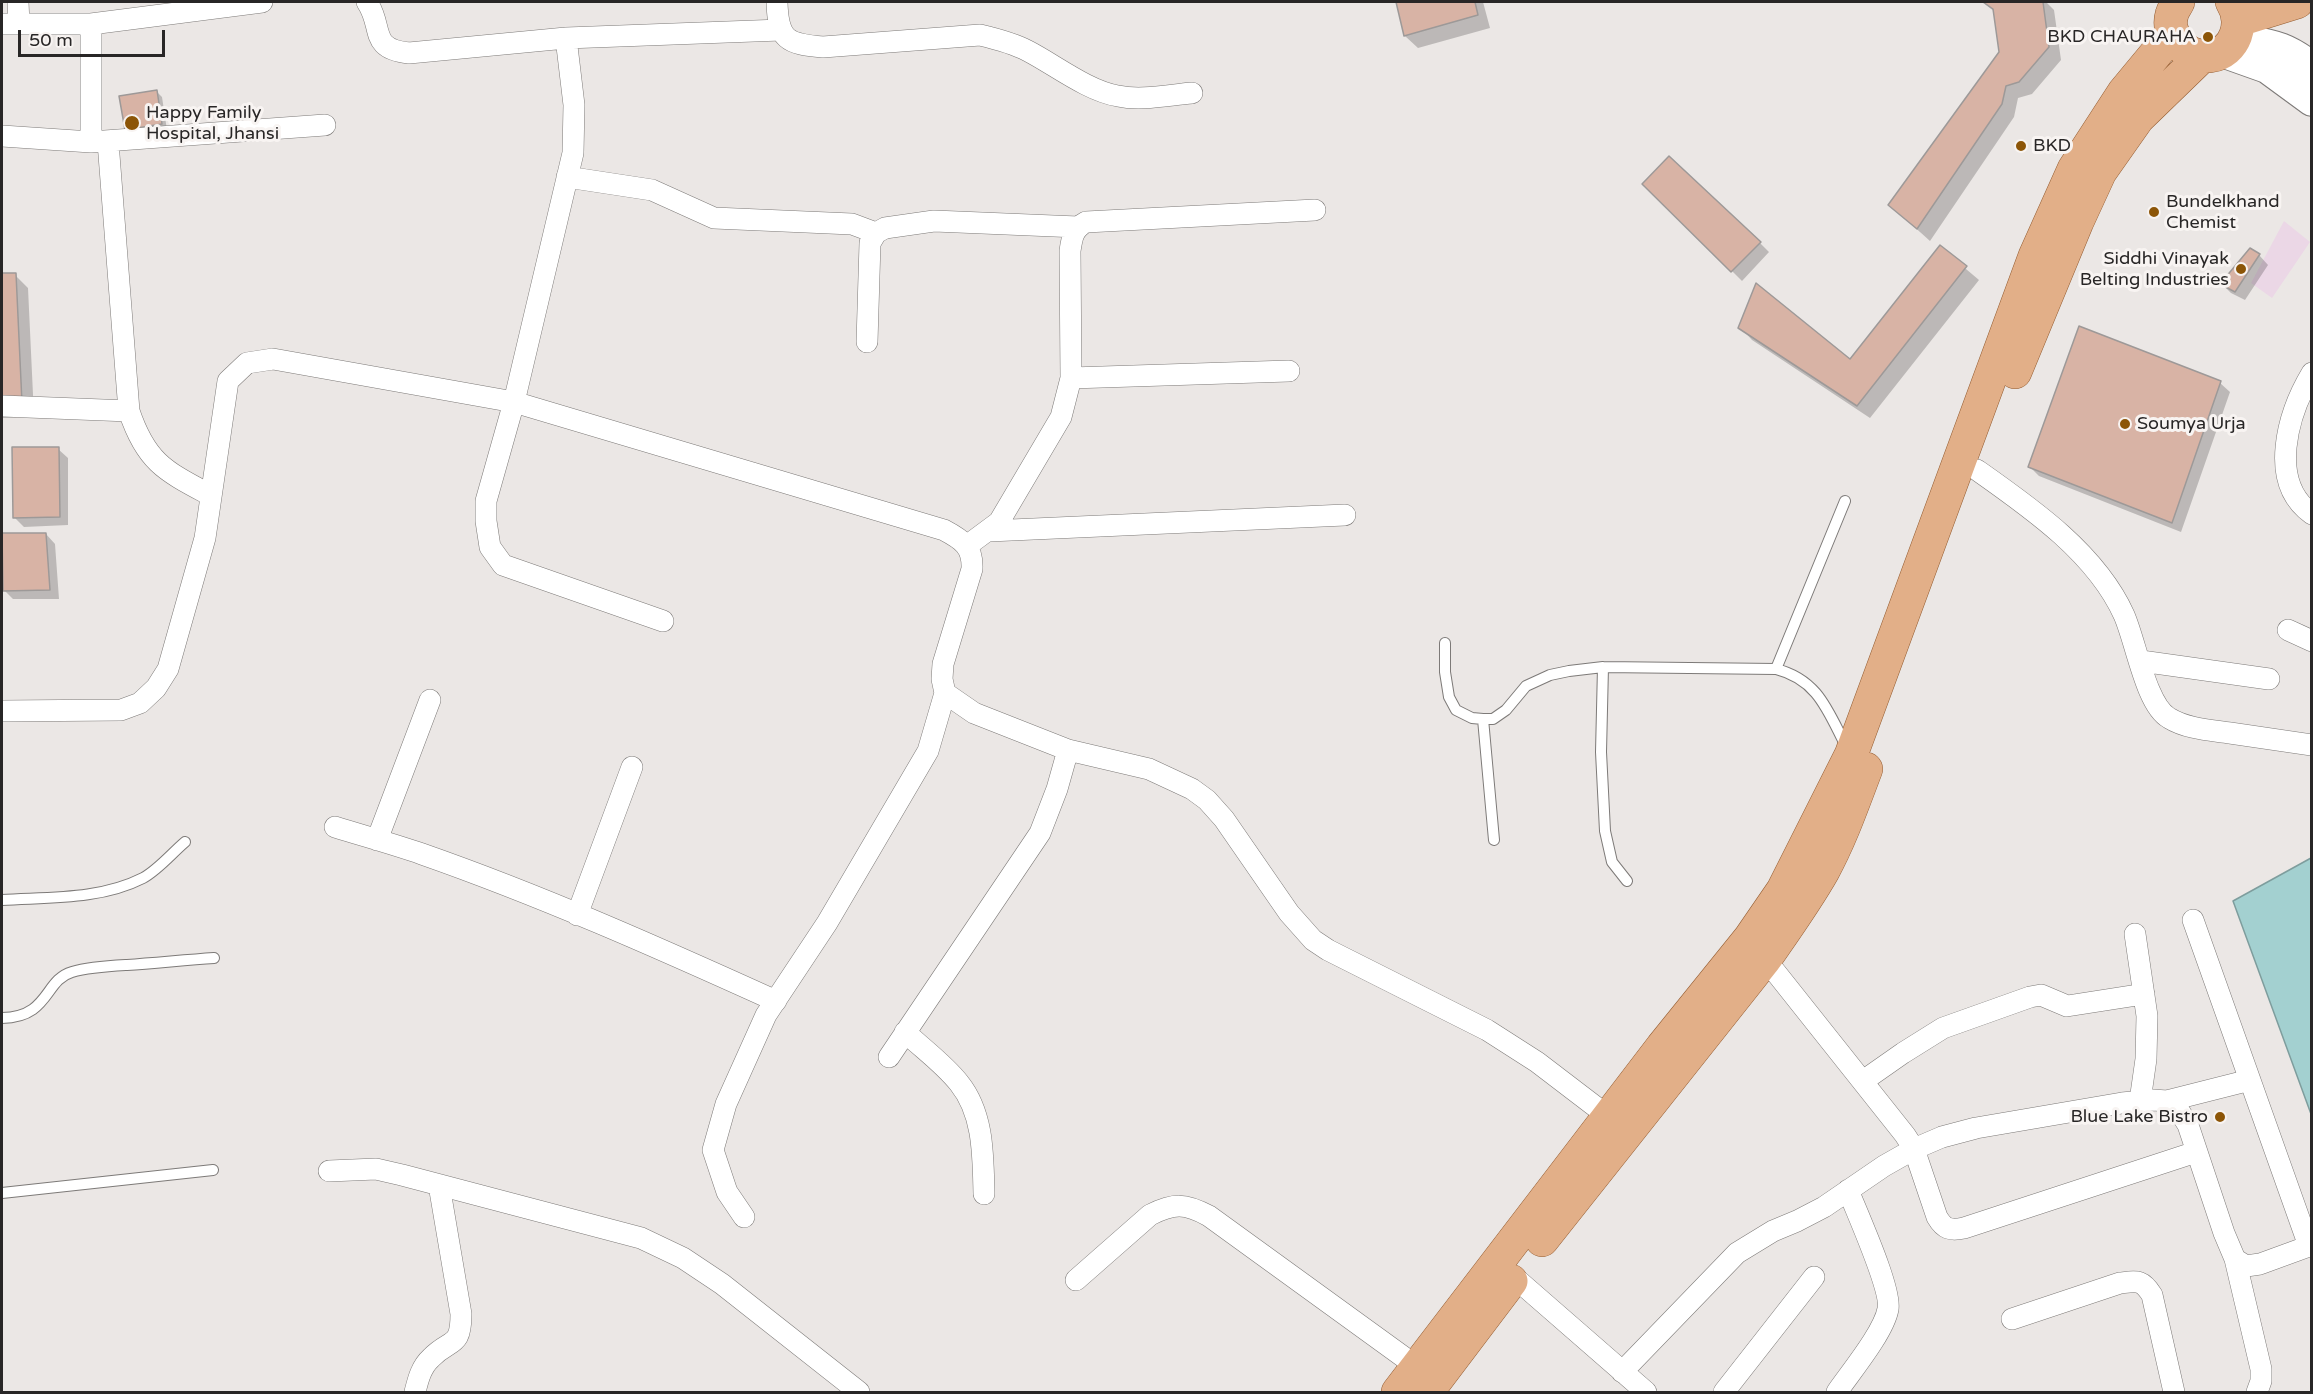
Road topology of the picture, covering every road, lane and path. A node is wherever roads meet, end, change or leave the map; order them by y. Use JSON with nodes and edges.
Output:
{"nodes":[{"id":1,"x":18,"y":2,"type":"edge"},
{"id":2,"x":262,"y":2,"type":"edge"},
{"id":3,"x":367,"y":2,"type":"edge"},
{"id":4,"x":777,"y":2,"type":"edge"},
{"id":5,"x":2297,"y":2,"type":"edge"},
{"id":6,"x":2170,"y":13,"type":"edge"},
{"id":7,"x":10,"y":24,"type":"edge"},
{"id":8,"x":91,"y":24,"type":"junction"},
{"id":9,"x":781,"y":30,"type":"junction"},
{"id":10,"x":2226,"y":34,"type":"edge"},
{"id":11,"x":566,"y":38,"type":"junction"},
{"id":12,"x":2312,"y":67,"type":"edge"},
{"id":13,"x":1191,"y":93,"type":"dead end"},
{"id":14,"x":2312,"y":101,"type":"edge"},
{"id":15,"x":325,"y":125,"type":"dead end"},
{"id":16,"x":2,"y":136,"type":"edge"},
{"id":17,"x":100,"y":142,"type":"junction"},
{"id":18,"x":567,"y":177,"type":"junction"},
{"id":19,"x":1315,"y":210,"type":"dead end"},
{"id":20,"x":1078,"y":227,"type":"junction"},
{"id":21,"x":876,"y":233,"type":"junction"},
{"id":22,"x":867,"y":342,"type":"dead end"},
{"id":23,"x":1289,"y":371,"type":"dead end"},
{"id":24,"x":1071,"y":378,"type":"junction"},
{"id":25,"x":2310,"y":379,"type":"edge"},
{"id":26,"x":513,"y":402,"type":"junction"},
{"id":27,"x":2,"y":406,"type":"edge"},
{"id":28,"x":129,"y":411,"type":"junction"},
{"id":29,"x":1977,"y":470,"type":"junction"},
{"id":30,"x":210,"y":495,"type":"junction"},
{"id":31,"x":1845,"y":501,"type":"dead end"},
{"id":32,"x":2312,"y":514,"type":"edge"},
{"id":33,"x":1345,"y":515,"type":"dead end"},
{"id":34,"x":989,"y":531,"type":"junction"},
{"id":35,"x":968,"y":545,"type":"junction"},
{"id":36,"x":663,"y":621,"type":"dead end"},
{"id":37,"x":2288,"y":630,"type":"dead end"},
{"id":38,"x":2312,"y":641,"type":"edge"},
{"id":39,"x":1445,"y":643,"type":"dead end"},
{"id":40,"x":2141,"y":661,"type":"junction"},
{"id":41,"x":1603,"y":667,"type":"junction"},
{"id":42,"x":1776,"y":669,"type":"junction"},
{"id":43,"x":2269,"y":679,"type":"dead end"},
{"id":44,"x":945,"y":693,"type":"junction"},
{"id":45,"x":430,"y":700,"type":"dead end"},
{"id":46,"x":2,"y":711,"type":"edge"},
{"id":47,"x":1483,"y":719,"type":"junction"},
{"id":48,"x":2312,"y":745,"type":"edge"},
{"id":49,"x":1068,"y":750,"type":"junction"},
{"id":50,"x":1851,"y":755,"type":"junction"},
{"id":51,"x":632,"y":767,"type":"dead end"},
{"id":52,"x":335,"y":827,"type":"dead end"},
{"id":53,"x":377,"y":840,"type":"junction"},
{"id":54,"x":1494,"y":840,"type":"dead end"},
{"id":55,"x":185,"y":842,"type":"dead end"},
{"id":56,"x":1627,"y":881,"type":"dead end"},
{"id":57,"x":2,"y":900,"type":"edge"},
{"id":58,"x":577,"y":915,"type":"junction"},
{"id":59,"x":2193,"y":920,"type":"dead end"},
{"id":60,"x":2135,"y":934,"type":"dead end"},
{"id":61,"x":1757,"y":949,"type":"junction"},
{"id":62,"x":214,"y":958,"type":"dead end"},
{"id":63,"x":2144,"y":994,"type":"junction"},
{"id":64,"x":776,"y":1001,"type":"junction"},
{"id":65,"x":2,"y":1018,"type":"edge"},
{"id":66,"x":905,"y":1032,"type":"junction"},
{"id":67,"x":889,"y":1057,"type":"dead end"},
{"id":68,"x":2250,"y":1080,"type":"junction"},
{"id":69,"x":1863,"y":1081,"type":"junction"},
{"id":70,"x":2140,"y":1101,"type":"junction"},
{"id":71,"x":2167,"y":1101,"type":"junction"},
{"id":72,"x":1609,"y":1117,"type":"junction"},
{"id":73,"x":1914,"y":1149,"type":"junction"},
{"id":74,"x":2196,"y":1152,"type":"junction"},
{"id":75,"x":213,"y":1170,"type":"dead end"},
{"id":76,"x":329,"y":1171,"type":"dead end"},
{"id":77,"x":440,"y":1185,"type":"junction"},
{"id":78,"x":1848,"y":1190,"type":"junction"},
{"id":79,"x":2,"y":1194,"type":"edge"},
{"id":80,"x":984,"y":1194,"type":"dead end"},
{"id":81,"x":744,"y":1217,"type":"dead end"},
{"id":82,"x":2310,"y":1246,"type":"edge"},
{"id":83,"x":2235,"y":1259,"type":"junction"},
{"id":84,"x":1514,"y":1277,"type":"junction"},
{"id":85,"x":1814,"y":1277,"type":"dead end"},
{"id":86,"x":1076,"y":1281,"type":"dead end"},
{"id":87,"x":2012,"y":1319,"type":"dead end"},
{"id":88,"x":1622,"y":1372,"type":"junction"},
{"id":89,"x":1419,"y":1383,"type":"edge"},
{"id":90,"x":415,"y":1392,"type":"edge"},
{"id":91,"x":859,"y":1392,"type":"edge"},
{"id":92,"x":1646,"y":1392,"type":"edge"},
{"id":93,"x":1724,"y":1392,"type":"edge"},
{"id":94,"x":1837,"y":1392,"type":"edge"},
{"id":95,"x":2174,"y":1392,"type":"edge"},
{"id":96,"x":2257,"y":1392,"type":"edge"}],
"edges":[{"from":1,"to":7,"type":"street"},
{"from":2,"to":8,"type":"street"},
{"from":3,"to":11,"type":"street"},
{"from":4,"to":9,"type":"street"},
{"from":5,"to":10,"type":"main road"},
{"from":6,"to":10,"type":"main road"},
{"from":6,"to":50,"type":"main road"},
{"from":7,"to":8,"type":"street"},
{"from":8,"to":17,"type":"street"},
{"from":9,"to":11,"type":"street"},
{"from":9,"to":13,"type":"street"},
{"from":10,"to":12,"type":"street"},
{"from":10,"to":14,"type":"street"},
{"from":10,"to":29,"type":"main road"},
{"from":11,"to":18,"type":"street"},
{"from":15,"to":17,"type":"street"},
{"from":16,"to":17,"type":"street"},
{"from":17,"to":28,"type":"street"},
{"from":18,"to":21,"type":"street"},
{"from":18,"to":26,"type":"street"},
{"from":19,"to":20,"type":"street"},
{"from":20,"to":21,"type":"street"},
{"from":20,"to":24,"type":"street"},
{"from":21,"to":22,"type":"street"},
{"from":23,"to":24,"type":"street"},
{"from":24,"to":34,"type":"street"},
{"from":25,"to":32,"type":"street"},
{"from":26,"to":30,"type":"street"},
{"from":26,"to":35,"type":"street"},
{"from":26,"to":36,"type":"street"},
{"from":27,"to":28,"type":"street"},
{"from":28,"to":30,"type":"street"},
{"from":29,"to":40,"type":"street"},
{"from":29,"to":61,"type":"main road"},
{"from":30,"to":46,"type":"street"},
{"from":31,"to":42,"type":"lane"},
{"from":33,"to":34,"type":"street"},
{"from":34,"to":35,"type":"street"},
{"from":35,"to":44,"type":"street"},
{"from":37,"to":38,"type":"street"},
{"from":39,"to":47,"type":"lane"},
{"from":40,"to":43,"type":"street"},
{"from":40,"to":48,"type":"street"},
{"from":41,"to":42,"type":"lane"},
{"from":41,"to":47,"type":"lane"},
{"from":41,"to":56,"type":"lane"},
{"from":42,"to":50,"type":"lane"},
{"from":44,"to":49,"type":"street"},
{"from":44,"to":64,"type":"street"},
{"from":45,"to":53,"type":"street"},
{"from":47,"to":54,"type":"lane"},
{"from":49,"to":66,"type":"street"},
{"from":49,"to":72,"type":"street"},
{"from":50,"to":61,"type":"main road"},
{"from":51,"to":58,"type":"street"},
{"from":52,"to":53,"type":"street"},
{"from":53,"to":58,"type":"street"},
{"from":55,"to":57,"type":"lane"},
{"from":58,"to":64,"type":"street"},
{"from":59,"to":68,"type":"street"},
{"from":60,"to":63,"type":"street"},
{"from":61,"to":69,"type":"street"},
{"from":61,"to":72,"type":"main road"},
{"from":61,"to":84,"type":"main road"},
{"from":62,"to":65,"type":"lane"},
{"from":63,"to":69,"type":"street"},
{"from":63,"to":70,"type":"street"},
{"from":64,"to":81,"type":"street"},
{"from":66,"to":67,"type":"street"},
{"from":66,"to":80,"type":"street"},
{"from":68,"to":71,"type":"street"},
{"from":68,"to":82,"type":"street"},
{"from":69,"to":73,"type":"street"},
{"from":70,"to":71,"type":"street"},
{"from":70,"to":73,"type":"street"},
{"from":71,"to":74,"type":"street"},
{"from":72,"to":89,"type":"main road"},
{"from":73,"to":74,"type":"street"},
{"from":73,"to":78,"type":"street"},
{"from":74,"to":83,"type":"street"},
{"from":75,"to":79,"type":"lane"},
{"from":76,"to":77,"type":"street"},
{"from":77,"to":90,"type":"street"},
{"from":77,"to":91,"type":"street"},
{"from":78,"to":88,"type":"street"},
{"from":78,"to":94,"type":"street"},
{"from":82,"to":83,"type":"street"},
{"from":83,"to":96,"type":"street"},
{"from":84,"to":88,"type":"street"},
{"from":84,"to":89,"type":"main road"},
{"from":85,"to":93,"type":"street"},
{"from":86,"to":89,"type":"street"},
{"from":87,"to":95,"type":"street"},
{"from":88,"to":92,"type":"street"}]}
